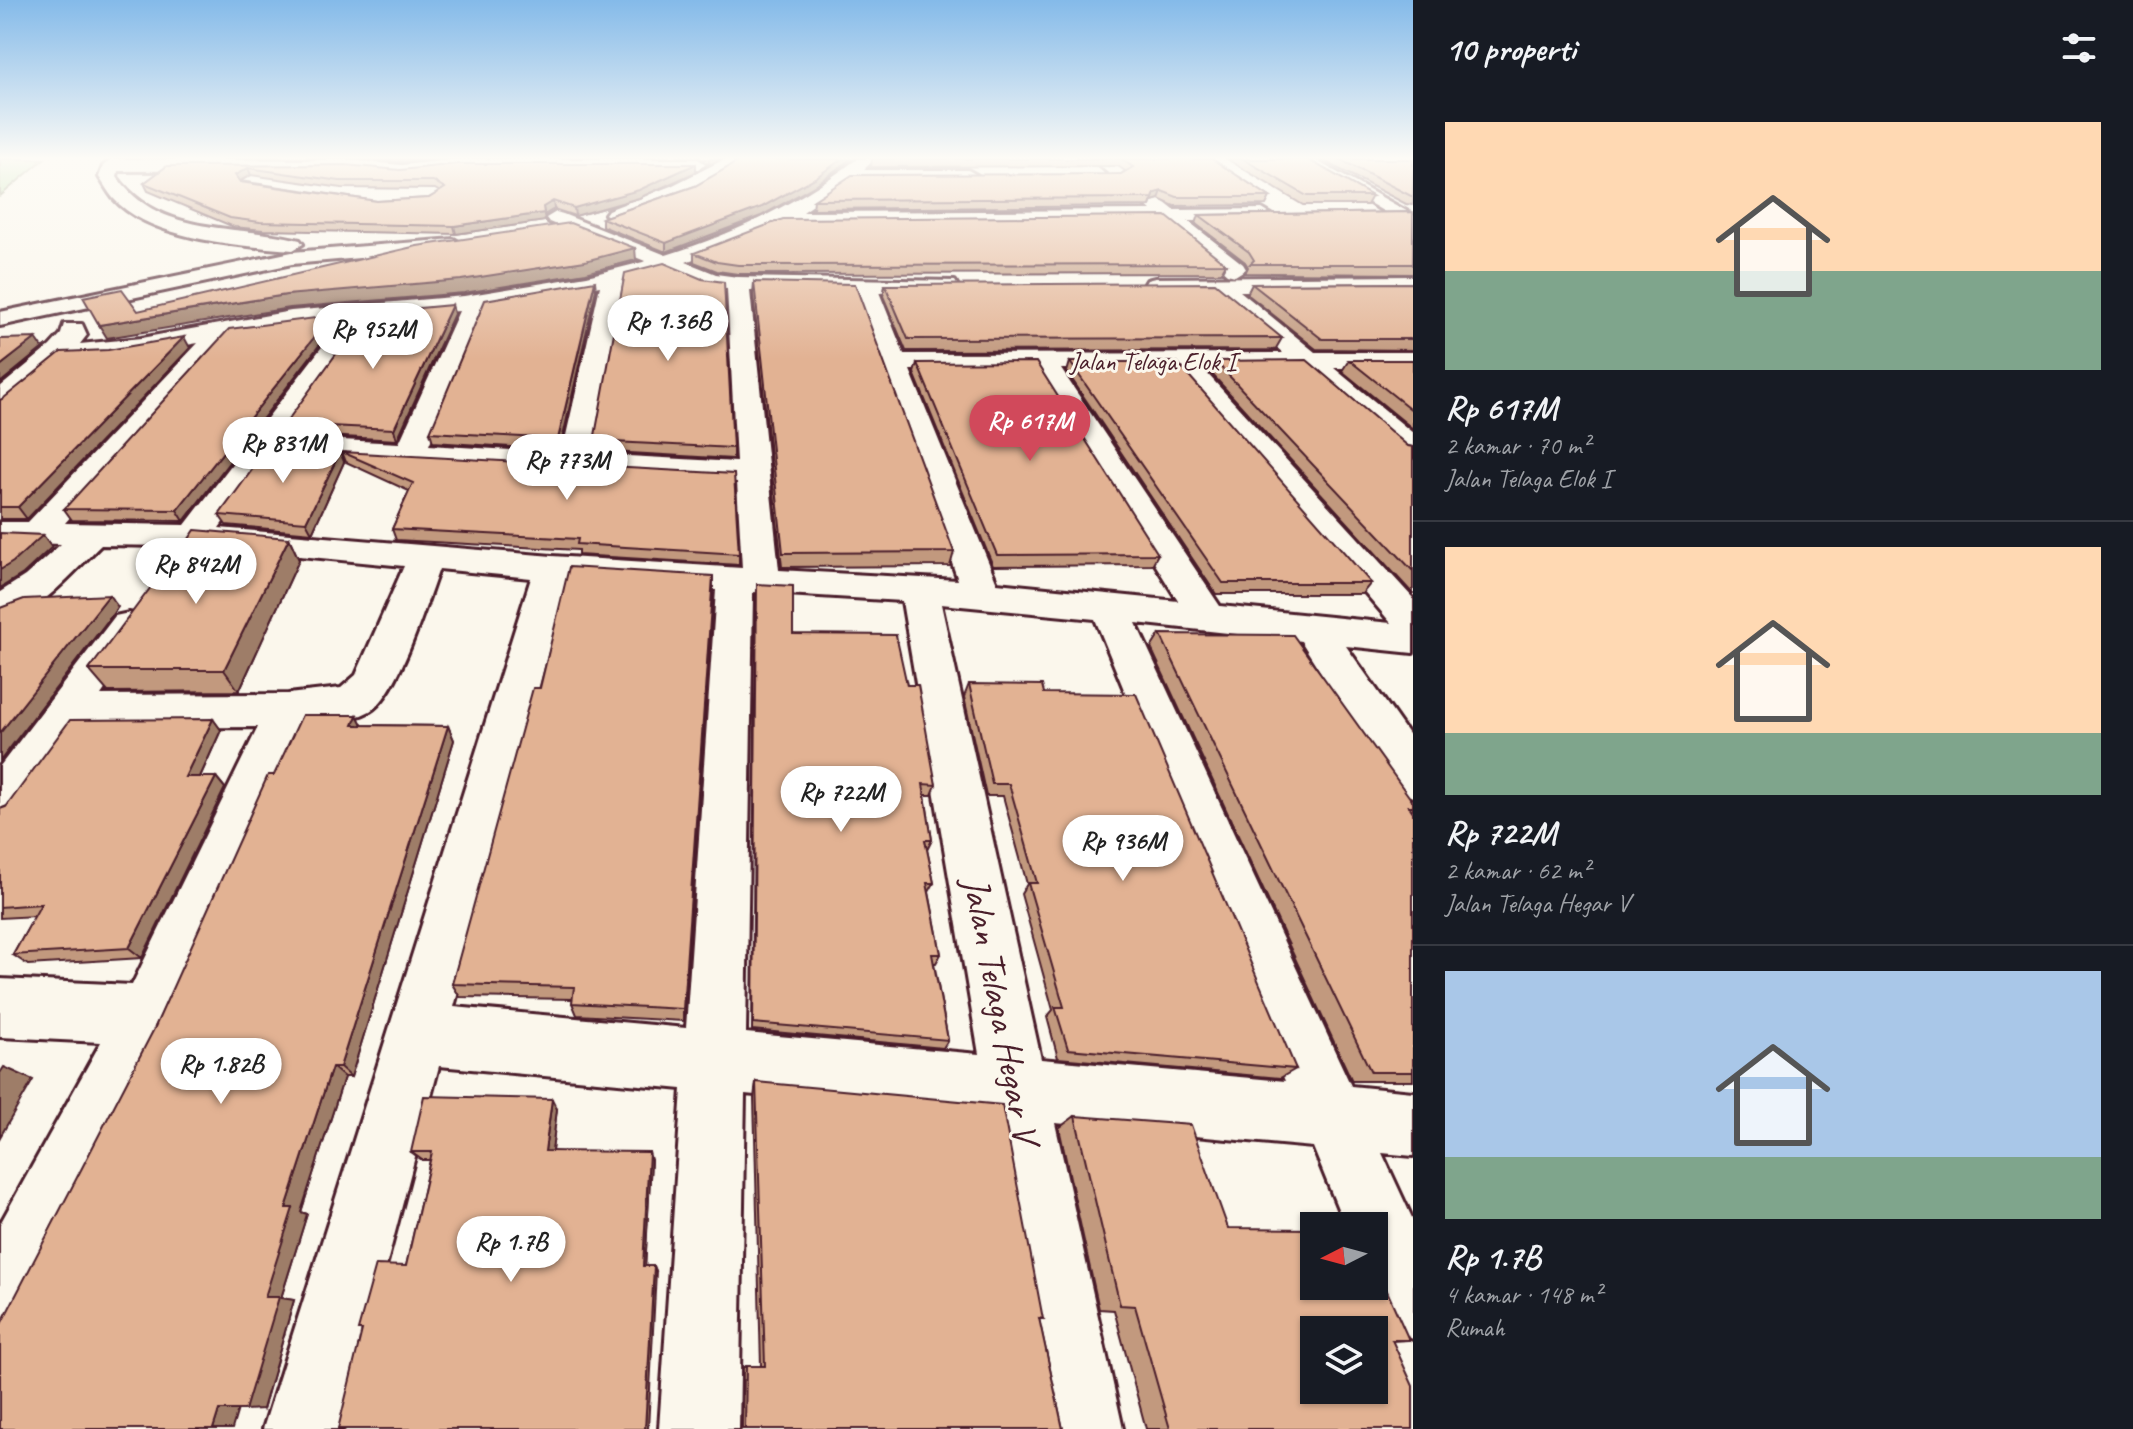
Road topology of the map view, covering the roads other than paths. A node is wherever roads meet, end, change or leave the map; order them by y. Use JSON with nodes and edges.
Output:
{"nodes":[{"id":1,"x":186,"y":226,"type":"edge"},
{"id":2,"x":562,"y":226,"type":"edge"},
{"id":3,"x":626,"y":226,"type":"edge"},
{"id":4,"x":761,"y":226,"type":"edge"},
{"id":5,"x":1182,"y":226,"type":"edge"},
{"id":6,"x":232,"y":237,"type":"junction"},
{"id":7,"x":475,"y":237,"type":"edge"},
{"id":8,"x":320,"y":252,"type":"junction"},
{"id":9,"x":687,"y":255,"type":"junction"},
{"id":10,"x":663,"y":262,"type":"junction"},
{"id":11,"x":255,"y":265,"type":"junction"},
{"id":12,"x":1232,"y":267,"type":"junction"},
{"id":13,"x":1413,"y":269,"type":"edge"},
{"id":14,"x":613,"y":276,"type":"junction"},
{"id":15,"x":1139,"y":277,"type":"edge"},
{"id":16,"x":1413,"y":283,"type":"edge"},
{"id":17,"x":738,"y":284,"type":"junction"},
{"id":18,"x":865,"y":286,"type":"junction"},
{"id":19,"x":475,"y":302,"type":"junction"},
{"id":20,"x":52,"y":306,"type":"junction"},
{"id":21,"x":359,"y":314,"type":"junction"},
{"id":22,"x":0,"y":319,"type":"edge"},
{"id":23,"x":223,"y":331,"type":"junction"},
{"id":24,"x":59,"y":352,"type":"junction"},
{"id":25,"x":1413,"y":360,"type":"edge"},
{"id":26,"x":1181,"y":361,"type":"junction"},
{"id":27,"x":1308,"y":361,"type":"junction"},
{"id":28,"x":894,"y":362,"type":"junction"},
{"id":29,"x":1043,"y":362,"type":"junction"},
{"id":30,"x":0,"y":401,"type":"edge"},
{"id":31,"x":262,"y":445,"type":"junction"},
{"id":32,"x":1413,"y":448,"type":"edge"},
{"id":33,"x":410,"y":453,"type":"junction"},
{"id":34,"x":575,"y":463,"type":"junction"},
{"id":35,"x":754,"y":473,"type":"junction"},
{"id":36,"x":0,"y":532,"type":"edge"},
{"id":37,"x":94,"y":532,"type":"junction"},
{"id":38,"x":37,"y":533,"type":"junction"},
{"id":39,"x":195,"y":536,"type":"junction"},
{"id":40,"x":426,"y":557,"type":"junction"},
{"id":41,"x":552,"y":568,"type":"junction"},
{"id":42,"x":748,"y":580,"type":"junction"},
{"id":43,"x":919,"y":590,"type":"junction"},
{"id":44,"x":982,"y":594,"type":"junction"},
{"id":45,"x":1110,"y":608,"type":"junction"},
{"id":46,"x":0,"y":610,"type":"edge"},
{"id":47,"x":1208,"y":618,"type":"junction"},
{"id":48,"x":1413,"y":623,"type":"edge"},
{"id":49,"x":1314,"y":629,"type":"junction"},
{"id":50,"x":1413,"y":639,"type":"edge"},
{"id":51,"x":288,"y":710,"type":"junction"},
{"id":52,"x":65,"y":712,"type":"junction"},
{"id":53,"x":1413,"y":778,"type":"edge"},
{"id":54,"x":0,"y":802,"type":"edge"},
{"id":55,"x":0,"y":1008,"type":"edge"},
{"id":56,"x":148,"y":1015,"type":"junction"},
{"id":57,"x":417,"y":1034,"type":"junction"},
{"id":58,"x":714,"y":1061,"type":"junction"},
{"id":59,"x":1017,"y":1089,"type":"junction"},
{"id":60,"x":1333,"y":1117,"type":"junction"},
{"id":61,"x":1413,"y":1124,"type":"edge"},
{"id":62,"x":0,"y":1297,"type":"edge"},
{"id":63,"x":1413,"y":1302,"type":"edge"},
{"id":64,"x":303,"y":1429,"type":"edge"},
{"id":65,"x":699,"y":1429,"type":"edge"},
{"id":66,"x":1083,"y":1429,"type":"edge"}],
"edges":[{"from":1,"to":6,"type":"street"},
{"from":2,"to":10,"type":"street"},
{"from":3,"to":9,"type":"street"},
{"from":4,"to":9,"type":"street"},
{"from":5,"to":12,"type":"street"},
{"from":6,"to":8,"type":"street"},
{"from":6,"to":11,"type":"street"},
{"from":7,"to":8,"type":"street"},
{"from":8,"to":11,"type":"street"},
{"from":9,"to":10,"type":"street"},
{"from":9,"to":18,"type":"street"},
{"from":10,"to":14,"type":"street"},
{"from":10,"to":17,"type":"street"},
{"from":11,"to":20,"type":"street"},
{"from":12,"to":13,"type":"street"},
{"from":12,"to":15,"type":"street"},
{"from":12,"to":16,"type":"street"},
{"from":12,"to":27,"type":"street"},
{"from":14,"to":19,"type":"street"},
{"from":14,"to":34,"type":"street"},
{"from":17,"to":18,"type":"street"},
{"from":17,"to":35,"type":"street"},
{"from":18,"to":28,"type":"street"},
{"from":19,"to":21,"type":"street"},
{"from":19,"to":33,"type":"street"},
{"from":20,"to":22,"type":"street"},
{"from":20,"to":24,"type":"street"},
{"from":21,"to":23,"type":"street"},
{"from":21,"to":31,"type":"street"},
{"from":23,"to":24,"type":"street"},
{"from":23,"to":38,"type":"street"},
{"from":24,"to":30,"type":"street"},
{"from":25,"to":27,"type":"street","name":"Jalan Telaga Elok I"},
{"from":26,"to":27,"type":"street","name":"Jalan Telaga Elok I"},
{"from":26,"to":29,"type":"street","name":"Jalan Telaga Elok I"},
{"from":26,"to":48,"type":"street"},
{"from":27,"to":32,"type":"street"},
{"from":28,"to":29,"type":"street","name":"Jalan Telaga Elok I"},
{"from":28,"to":44,"type":"street"},
{"from":29,"to":47,"type":"street"},
{"from":31,"to":33,"type":"street"},
{"from":31,"to":39,"type":"street"},
{"from":33,"to":34,"type":"street"},
{"from":34,"to":35,"type":"street"},
{"from":35,"to":42,"type":"street"},
{"from":36,"to":38,"type":"street"},
{"from":37,"to":38,"type":"street"},
{"from":37,"to":39,"type":"street"},
{"from":37,"to":46,"type":"street"},
{"from":39,"to":40,"type":"street"},
{"from":39,"to":52,"type":"street"},
{"from":40,"to":41,"type":"street"},
{"from":40,"to":51,"type":"street"},
{"from":41,"to":42,"type":"street"},
{"from":41,"to":57,"type":"street"},
{"from":42,"to":43,"type":"street"},
{"from":42,"to":58,"type":"street"},
{"from":43,"to":44,"type":"street"},
{"from":43,"to":59,"type":"street","name":"Jalan Telaga Hegar V"},
{"from":44,"to":45,"type":"street"},
{"from":45,"to":47,"type":"street"},
{"from":45,"to":60,"type":"street"},
{"from":47,"to":49,"type":"street"},
{"from":49,"to":50,"type":"street"},
{"from":49,"to":53,"type":"street"},
{"from":51,"to":52,"type":"street"},
{"from":51,"to":56,"type":"street"},
{"from":52,"to":54,"type":"street"},
{"from":55,"to":56,"type":"street"},
{"from":56,"to":62,"type":"street"},
{"from":57,"to":58,"type":"street"},
{"from":57,"to":64,"type":"street"},
{"from":58,"to":59,"type":"street"},
{"from":58,"to":65,"type":"street"},
{"from":59,"to":60,"type":"street"},
{"from":59,"to":66,"type":"street","name":"Jalan Telaga Hegar V"},
{"from":60,"to":61,"type":"street"},
{"from":60,"to":63,"type":"street"}]}
